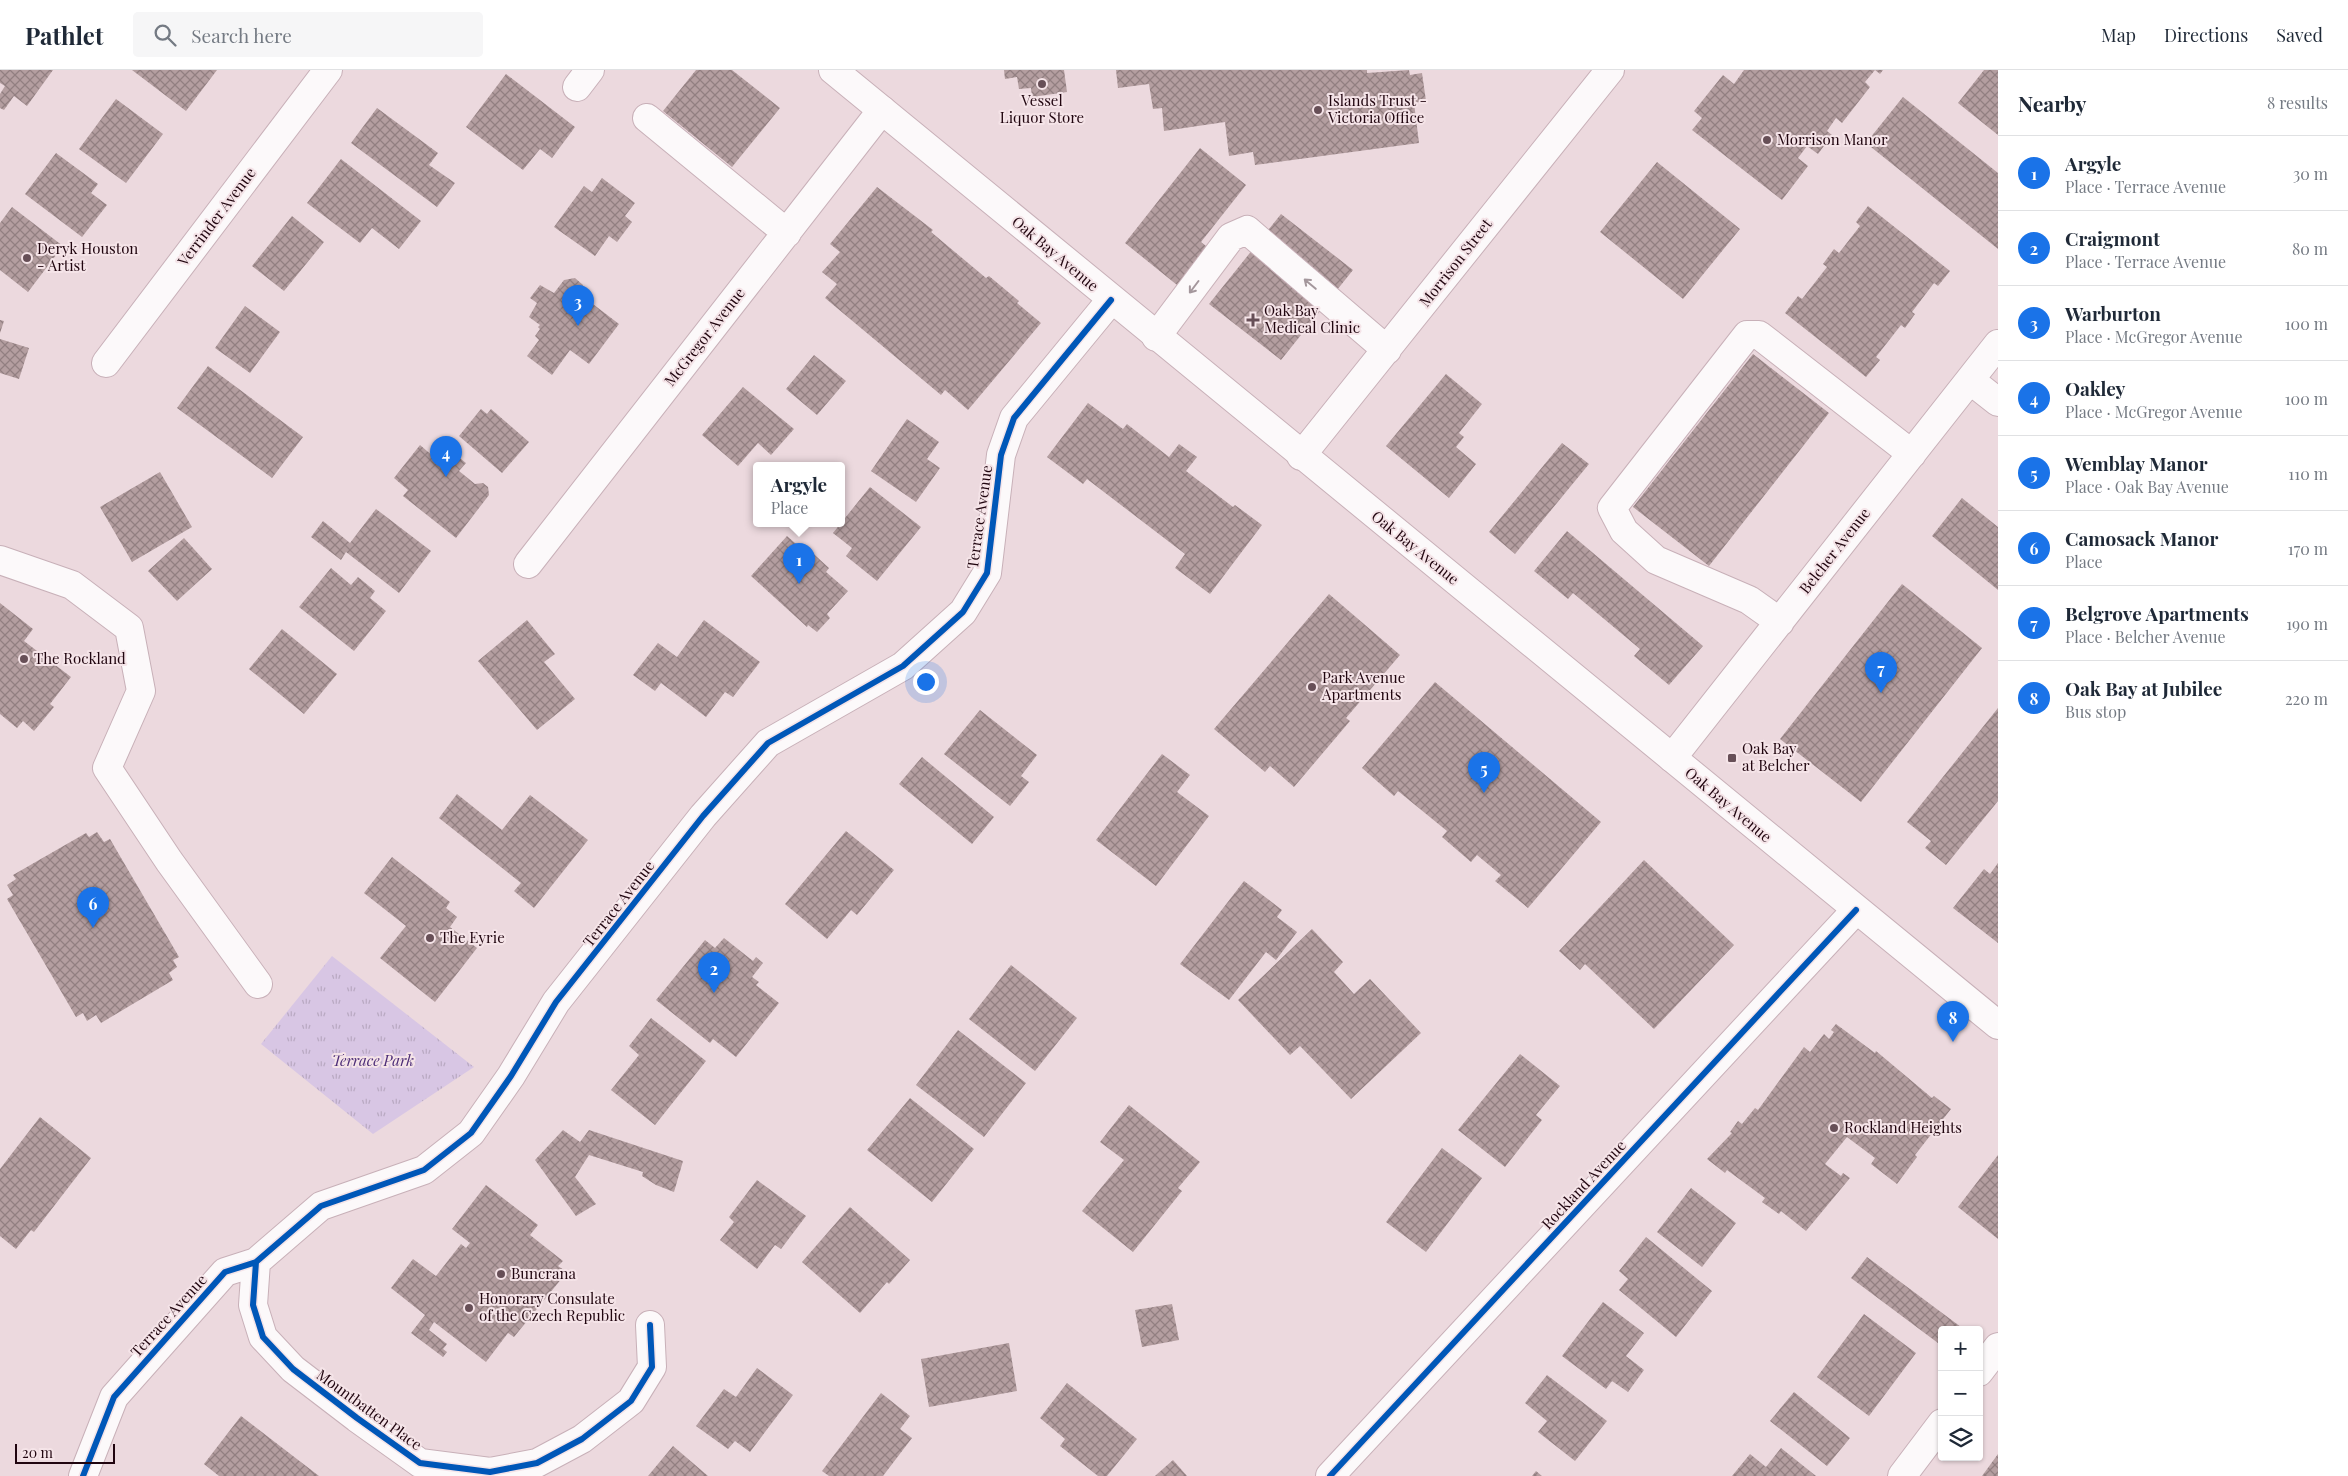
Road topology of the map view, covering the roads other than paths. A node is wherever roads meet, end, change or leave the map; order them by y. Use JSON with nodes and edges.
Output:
{"nodes":[{"id":1,"x":328,"y":70,"type":"edge"},
{"id":2,"x":1610,"y":70,"type":"edge"},
{"id":3,"x":844,"y":75,"type":"edge"},
{"id":4,"x":882,"y":110,"type":"junction"},
{"id":5,"x":647,"y":118,"type":"dead end"},
{"id":6,"x":787,"y":233,"type":"junction"},
{"id":7,"x":1111,"y":300,"type":"junction"},
{"id":8,"x":1156,"y":337,"type":"junction"},
{"id":9,"x":1998,"y":344,"type":"edge"},
{"id":10,"x":1387,"y":350,"type":"junction"},
{"id":11,"x":106,"y":363,"type":"dead end"},
{"id":12,"x":1970,"y":380,"type":"junction"},
{"id":13,"x":1998,"y":402,"type":"edge"},
{"id":14,"x":1912,"y":454,"type":"junction"},
{"id":15,"x":1301,"y":456,"type":"junction"},
{"id":16,"x":0,"y":560,"type":"edge"},
{"id":17,"x":528,"y":564,"type":"dead end"},
{"id":18,"x":1780,"y":622,"type":"junction"},
{"id":19,"x":1672,"y":758,"type":"junction"},
{"id":20,"x":1856,"y":910,"type":"junction"},
{"id":21,"x":258,"y":984,"type":"dead end"},
{"id":22,"x":1998,"y":1025,"type":"edge"},
{"id":23,"x":256,"y":1262,"type":"junction"},
{"id":24,"x":650,"y":1326,"type":"dead end"},
{"id":25,"x":1998,"y":1347,"type":"edge"},
{"id":26,"x":1980,"y":1371,"type":"edge"},
{"id":27,"x":1938,"y":1427,"type":"edge"},
{"id":28,"x":84,"y":1476,"type":"edge"},
{"id":29,"x":1330,"y":1476,"type":"edge"},
{"id":30,"x":1902,"y":1476,"type":"edge"}],
"edges":[{"from":1,"to":11,"type":"street","name":"Verrinder Avenue"},
{"from":2,"to":10,"type":"street","name":"Morrison Street"},
{"from":3,"to":4,"type":"street","name":"Oak Bay Avenue"},
{"from":4,"to":6,"type":"street","name":"McGregor Avenue"},
{"from":4,"to":7,"type":"street","name":"Oak Bay Avenue"},
{"from":5,"to":6,"type":"street"},
{"from":6,"to":17,"type":"street","name":"McGregor Avenue"},
{"from":7,"to":8,"type":"street","name":"Oak Bay Avenue"},
{"from":7,"to":23,"type":"street","name":"Terrace Avenue"},
{"from":10,"to":8,"type":"street","one_way":true},
{"from":8,"to":15,"type":"street","name":"Oak Bay Avenue"},
{"from":9,"to":12,"type":"street","name":"Belcher Avenue"},
{"from":10,"to":15,"type":"street","name":"Morrison Street"},
{"from":12,"to":13,"type":"street"},
{"from":12,"to":14,"type":"street","name":"Belcher Avenue"},
{"from":14,"to":18,"type":"street","name":"Belcher Avenue"},
{"from":14,"to":18,"type":"street"},
{"from":15,"to":19,"type":"street","name":"Oak Bay Avenue"},
{"from":16,"to":21,"type":"street"},
{"from":18,"to":19,"type":"street","name":"Belcher Avenue"},
{"from":19,"to":20,"type":"street","name":"Oak Bay Avenue"},
{"from":20,"to":22,"type":"street","name":"Oak Bay Avenue"},
{"from":20,"to":29,"type":"street","name":"Rockland Avenue"},
{"from":23,"to":24,"type":"street","name":"Mountbatten Place"},
{"from":23,"to":28,"type":"street","name":"Terrace Avenue"},
{"from":25,"to":26,"type":"street"},
{"from":27,"to":30,"type":"street"}]}
